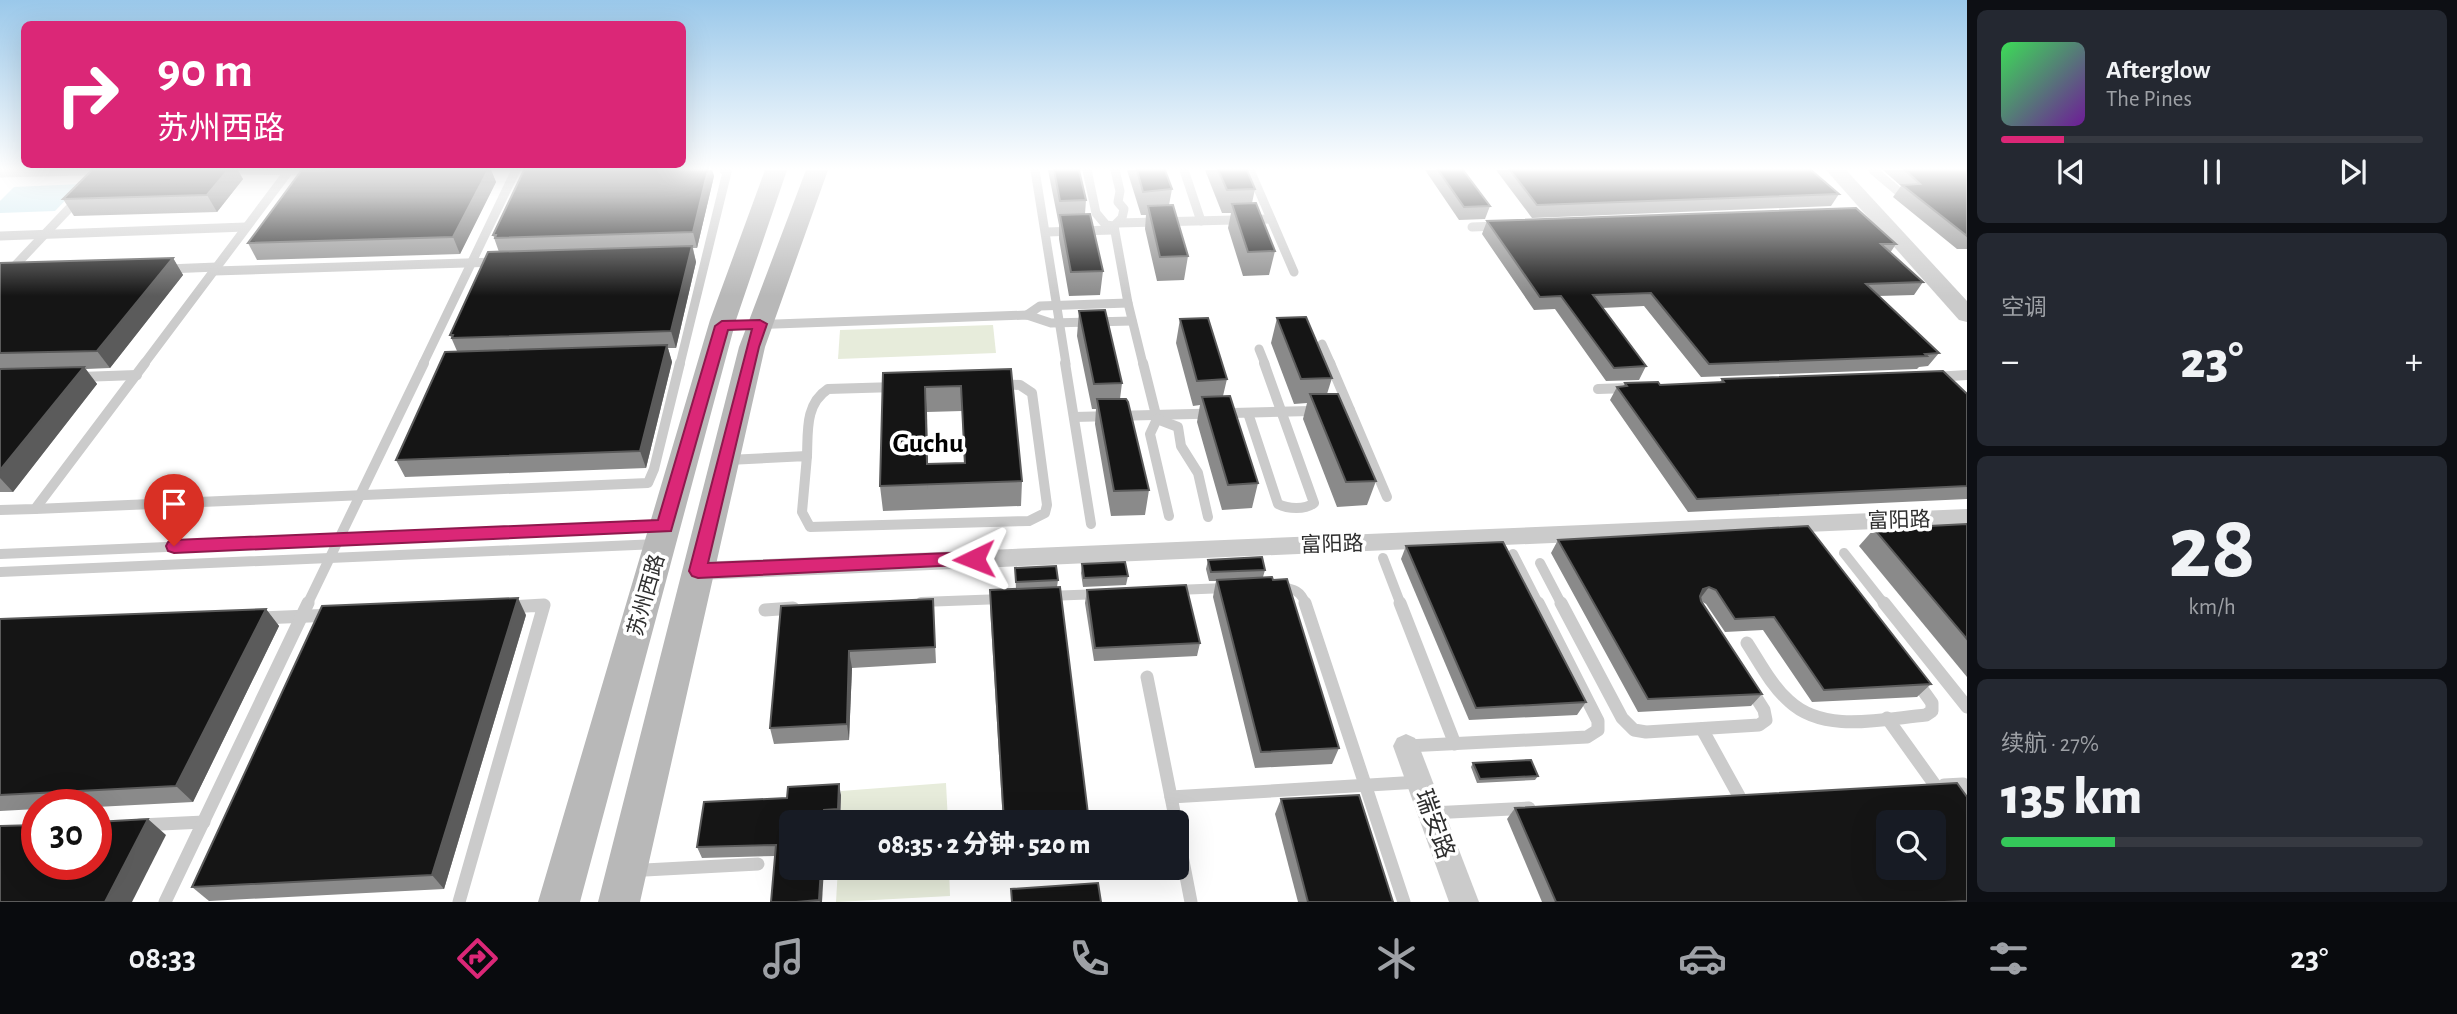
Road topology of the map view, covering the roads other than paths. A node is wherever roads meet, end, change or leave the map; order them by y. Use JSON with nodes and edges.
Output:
{"nodes":[{"id":1,"x":65,"y":212,"type":"edge"},
{"id":2,"x":257,"y":212,"type":"edge"},
{"id":3,"x":496,"y":212,"type":"edge"},
{"id":4,"x":717,"y":212,"type":"edge"},
{"id":5,"x":762,"y":212,"type":"edge"},
{"id":6,"x":803,"y":212,"type":"edge"},
{"id":7,"x":1042,"y":212,"type":"edge"},
{"id":8,"x":1096,"y":212,"type":"edge"},
{"id":9,"x":1123,"y":212,"type":"edge"},
{"id":10,"x":1198,"y":212,"type":"edge"},
{"id":11,"x":1268,"y":212,"type":"edge"},
{"id":12,"x":1869,"y":212,"type":"edge"},
{"id":13,"x":1271,"y":219,"type":"junction"},
{"id":14,"x":1201,"y":221,"type":"junction"},
{"id":15,"x":1508,"y":226,"type":"edge"},
{"id":16,"x":246,"y":227,"type":"junction"},
{"id":17,"x":1116,"y":227,"type":"junction"},
{"id":18,"x":1472,"y":227,"type":"dead end"},
{"id":19,"x":1045,"y":232,"type":"junction"},
{"id":20,"x":45,"y":234,"type":"junction"},
{"id":21,"x":0,"y":236,"type":"edge"},
{"id":22,"x":706,"y":255,"type":"junction"},
{"id":23,"x":693,"y":256,"type":"edge"},
{"id":24,"x":513,"y":261,"type":"edge"},
{"id":25,"x":472,"y":262,"type":"junction"},
{"id":26,"x":161,"y":269,"type":"edge"},
{"id":27,"x":216,"y":269,"type":"junction"},
{"id":28,"x":1294,"y":272,"type":"dead end"},
{"id":29,"x":21,"y":273,"type":"edge"},
{"id":30,"x":4,"y":274,"type":"edge"},
{"id":31,"x":1128,"y":303,"type":"junction"},
{"id":32,"x":1056,"y":304,"type":"junction"},
{"id":33,"x":1027,"y":315,"type":"junction"},
{"id":34,"x":1967,"y":315,"type":"edge"},
{"id":35,"x":1132,"y":321,"type":"junction"},
{"id":36,"x":1059,"y":323,"type":"junction"},
{"id":37,"x":760,"y":324,"type":"junction"},
{"id":38,"x":722,"y":326,"type":"junction"},
{"id":39,"x":1322,"y":344,"type":"dead end"},
{"id":40,"x":1259,"y":349,"type":"dead end"},
{"id":41,"x":669,"y":355,"type":"edge"},
{"id":42,"x":682,"y":355,"type":"junction"},
{"id":43,"x":423,"y":363,"type":"junction"},
{"id":44,"x":437,"y":363,"type":"edge"},
{"id":45,"x":137,"y":375,"type":"junction"},
{"id":46,"x":1967,"y":375,"type":"edge"},
{"id":47,"x":68,"y":377,"type":"edge"},
{"id":48,"x":1926,"y":377,"type":"edge"},
{"id":49,"x":993,"y":384,"type":"edge"},
{"id":50,"x":910,"y":387,"type":"edge"},
{"id":51,"x":1639,"y":388,"type":"edge"},
{"id":52,"x":1598,"y":389,"type":"dead end"},
{"id":53,"x":1350,"y":410,"type":"junction"},
{"id":54,"x":1248,"y":412,"type":"junction"},
{"id":55,"x":1281,"y":412,"type":"junction"},
{"id":56,"x":1074,"y":417,"type":"junction"},
{"id":57,"x":1156,"y":417,"type":"junction"},
{"id":58,"x":807,"y":456,"type":"junction"},
{"id":59,"x":725,"y":460,"type":"junction"},
{"id":60,"x":361,"y":494,"type":"junction"},
{"id":61,"x":1387,"y":497,"type":"dead end"},
{"id":62,"x":35,"y":509,"type":"junction"},
{"id":63,"x":0,"y":510,"type":"edge"},
{"id":64,"x":1169,"y":516,"type":"dead end"},
{"id":65,"x":1208,"y":517,"type":"dead end"},
{"id":66,"x":1967,"y":517,"type":"edge"},
{"id":67,"x":1091,"y":524,"type":"dead end"},
{"id":68,"x":662,"y":535,"type":"junction"},
{"id":69,"x":338,"y":540,"type":"junction"},
{"id":70,"x":5,"y":553,"type":"edge"},
{"id":71,"x":1843,"y":553,"type":"dead end"},
{"id":72,"x":1513,"y":554,"type":"edge"},
{"id":73,"x":330,"y":558,"type":"junction"},
{"id":74,"x":1383,"y":558,"type":"dead end"},
{"id":75,"x":1540,"y":563,"type":"dead end"},
{"id":76,"x":0,"y":566,"type":"edge"},
{"id":77,"x":698,"y":571,"type":"junction"},
{"id":78,"x":0,"y":572,"type":"edge"},
{"id":79,"x":1259,"y":586,"type":"edge"},
{"id":80,"x":1245,"y":587,"type":"edge"},
{"id":81,"x":1161,"y":591,"type":"edge"},
{"id":82,"x":1119,"y":593,"type":"edge"},
{"id":83,"x":1035,"y":597,"type":"edge"},
{"id":84,"x":1021,"y":598,"type":"edge"},
{"id":85,"x":911,"y":603,"type":"edge"},
{"id":86,"x":491,"y":608,"type":"edge"},
{"id":87,"x":804,"y":608,"type":"edge"},
{"id":88,"x":765,"y":610,"type":"dead end"},
{"id":89,"x":342,"y":614,"type":"edge"},
{"id":90,"x":302,"y":616,"type":"junction"},
{"id":91,"x":247,"y":618,"type":"edge"},
{"id":92,"x":1747,"y":643,"type":"dead end"},
{"id":93,"x":1909,"y":671,"type":"edge"},
{"id":94,"x":1742,"y":676,"type":"edge"},
{"id":95,"x":1147,"y":677,"type":"dead end"},
{"id":96,"x":1967,"y":706,"type":"edge"},
{"id":97,"x":1887,"y":718,"type":"junction"},
{"id":98,"x":1702,"y":730,"type":"junction"},
{"id":99,"x":1455,"y":744,"type":"junction"},
{"id":100,"x":1406,"y":747,"type":"joint"},
{"id":101,"x":652,"y":765,"type":"junction"},
{"id":102,"x":1419,"y":782,"type":"junction"},
{"id":103,"x":1365,"y":785,"type":"junction"},
{"id":104,"x":1967,"y":789,"type":"edge"},
{"id":105,"x":1740,"y":796,"type":"edge"},
{"id":106,"x":1171,"y":797,"type":"junction"},
{"id":107,"x":1538,"y":807,"type":"edge"},
{"id":108,"x":1173,"y":810,"type":"edge"},
{"id":109,"x":1431,"y":813,"type":"junction"},
{"id":110,"x":204,"y":822,"type":"junction"},
{"id":111,"x":123,"y":825,"type":"edge"},
{"id":112,"x":758,"y":864,"type":"dead end"},
{"id":113,"x":645,"y":870,"type":"junction"},
{"id":114,"x":1187,"y":880,"type":"edge"},
{"id":115,"x":631,"y":895,"type":"edge"},
{"id":116,"x":165,"y":902,"type":"edge"},
{"id":117,"x":459,"y":902,"type":"edge"},
{"id":118,"x":559,"y":902,"type":"edge"},
{"id":119,"x":1191,"y":902,"type":"edge"},
{"id":120,"x":1404,"y":902,"type":"edge"},
{"id":121,"x":1464,"y":902,"type":"edge"}],
"edges":[{"from":1,"to":20,"type":"lane"},
{"from":2,"to":16,"type":"lane"},
{"from":3,"to":25,"type":"lane"},
{"from":4,"to":22,"type":"lane"},
{"from":5,"to":38,"type":"main road","name":"苏州西路"},
{"from":6,"to":37,"type":"main road","name":"苏州西路"},
{"from":7,"to":19,"type":"lane"},
{"from":8,"to":17,"type":"lane"},
{"from":9,"to":17,"type":"lane"},
{"from":10,"to":14,"type":"lane"},
{"from":11,"to":13,"type":"lane"},
{"from":12,"to":34,"type":"street"},
{"from":13,"to":14,"type":"lane"},
{"from":13,"to":28,"type":"lane"},
{"from":14,"to":17,"type":"lane"},
{"from":15,"to":18,"type":"lane"},
{"from":16,"to":20,"type":"lane"},
{"from":16,"to":27,"type":"lane"},
{"from":17,"to":19,"type":"lane"},
{"from":17,"to":31,"type":"lane"},
{"from":19,"to":32,"type":"lane"},
{"from":20,"to":21,"type":"lane"},
{"from":20,"to":30,"type":"lane"},
{"from":22,"to":23,"type":"lane"},
{"from":22,"to":42,"type":"lane"},
{"from":24,"to":25,"type":"lane"},
{"from":25,"to":27,"type":"lane"},
{"from":25,"to":43,"type":"lane"},
{"from":26,"to":27,"type":"lane"},
{"from":27,"to":45,"type":"lane"},
{"from":29,"to":30,"type":"lane"},
{"from":31,"to":32,"type":"lane"},
{"from":31,"to":35,"type":"lane"},
{"from":32,"to":33,"type":"lane"},
{"from":32,"to":36,"type":"lane"},
{"from":33,"to":36,"type":"lane"},
{"from":33,"to":37,"type":"lane"},
{"from":35,"to":36,"type":"lane"},
{"from":35,"to":57,"type":"lane"},
{"from":36,"to":56,"type":"lane"},
{"from":37,"to":38,"type":"lane"},
{"from":37,"to":59,"type":"main road","name":"苏州西路"},
{"from":38,"to":68,"type":"main road","name":"苏州西路"},
{"from":39,"to":53,"type":"lane"},
{"from":40,"to":55,"type":"lane"},
{"from":41,"to":42,"type":"lane"},
{"from":42,"to":60,"type":"lane"},
{"from":43,"to":44,"type":"lane"},
{"from":43,"to":60,"type":"lane"},
{"from":45,"to":47,"type":"lane"},
{"from":45,"to":62,"type":"lane"},
{"from":46,"to":48,"type":"lane"},
{"from":49,"to":58,"type":"lane"},
{"from":50,"to":58,"type":"lane"},
{"from":51,"to":52,"type":"lane"},
{"from":53,"to":55,"type":"lane"},
{"from":53,"to":61,"type":"lane"},
{"from":54,"to":55,"type":"lane"},
{"from":54,"to":55,"type":"lane"},
{"from":54,"to":57,"type":"lane"},
{"from":56,"to":57,"type":"lane"},
{"from":56,"to":67,"type":"lane"},
{"from":57,"to":64,"type":"lane"},
{"from":57,"to":65,"type":"lane"},
{"from":58,"to":59,"type":"lane"},
{"from":59,"to":77,"type":"main road","name":"苏州西路"},
{"from":60,"to":62,"type":"lane"},
{"from":60,"to":69,"type":"lane"},
{"from":62,"to":63,"type":"lane"},
{"from":66,"to":77,"type":"street","name":"富阳路"},
{"from":68,"to":69,"type":"lane"},
{"from":68,"to":73,"type":"lane"},
{"from":68,"to":118,"type":"main road","name":"苏州西路"},
{"from":69,"to":70,"type":"lane"},
{"from":69,"to":73,"type":"lane"},
{"from":70,"to":76,"type":"lane"},
{"from":71,"to":96,"type":"lane"},
{"from":72,"to":99,"type":"lane"},
{"from":73,"to":78,"type":"lane"},
{"from":73,"to":90,"type":"lane"},
{"from":74,"to":99,"type":"lane"},
{"from":75,"to":98,"type":"lane"},
{"from":77,"to":101,"type":"main road","name":"苏州西路"},
{"from":79,"to":103,"type":"lane"},
{"from":80,"to":81,"type":"lane"},
{"from":82,"to":83,"type":"lane"},
{"from":84,"to":85,"type":"lane"},
{"from":86,"to":117,"type":"lane"},
{"from":87,"to":88,"type":"lane"},
{"from":89,"to":90,"type":"lane"},
{"from":90,"to":91,"type":"lane"},
{"from":90,"to":110,"type":"lane"},
{"from":92,"to":97,"type":"lane"},
{"from":93,"to":97,"type":"lane"},
{"from":94,"to":98,"type":"lane"},
{"from":95,"to":106,"type":"lane"},
{"from":97,"to":104,"type":"lane"},
{"from":98,"to":105,"type":"lane"},
{"from":99,"to":100,"type":"lane"},
{"from":100,"to":102,"type":"street","name":"瑞安路"},
{"from":101,"to":113,"type":"lane"},
{"from":101,"to":115,"type":"main road","name":"苏州西路"},
{"from":102,"to":103,"type":"lane"},
{"from":102,"to":109,"type":"street","name":"瑞安路"},
{"from":103,"to":106,"type":"lane"},
{"from":103,"to":120,"type":"lane"},
{"from":106,"to":108,"type":"lane"},
{"from":107,"to":109,"type":"lane"},
{"from":109,"to":121,"type":"street","name":"瑞安路"},
{"from":110,"to":111,"type":"lane"},
{"from":110,"to":116,"type":"lane"},
{"from":112,"to":113,"type":"lane"},
{"from":113,"to":115,"type":"lane"},
{"from":114,"to":119,"type":"lane"}]}
